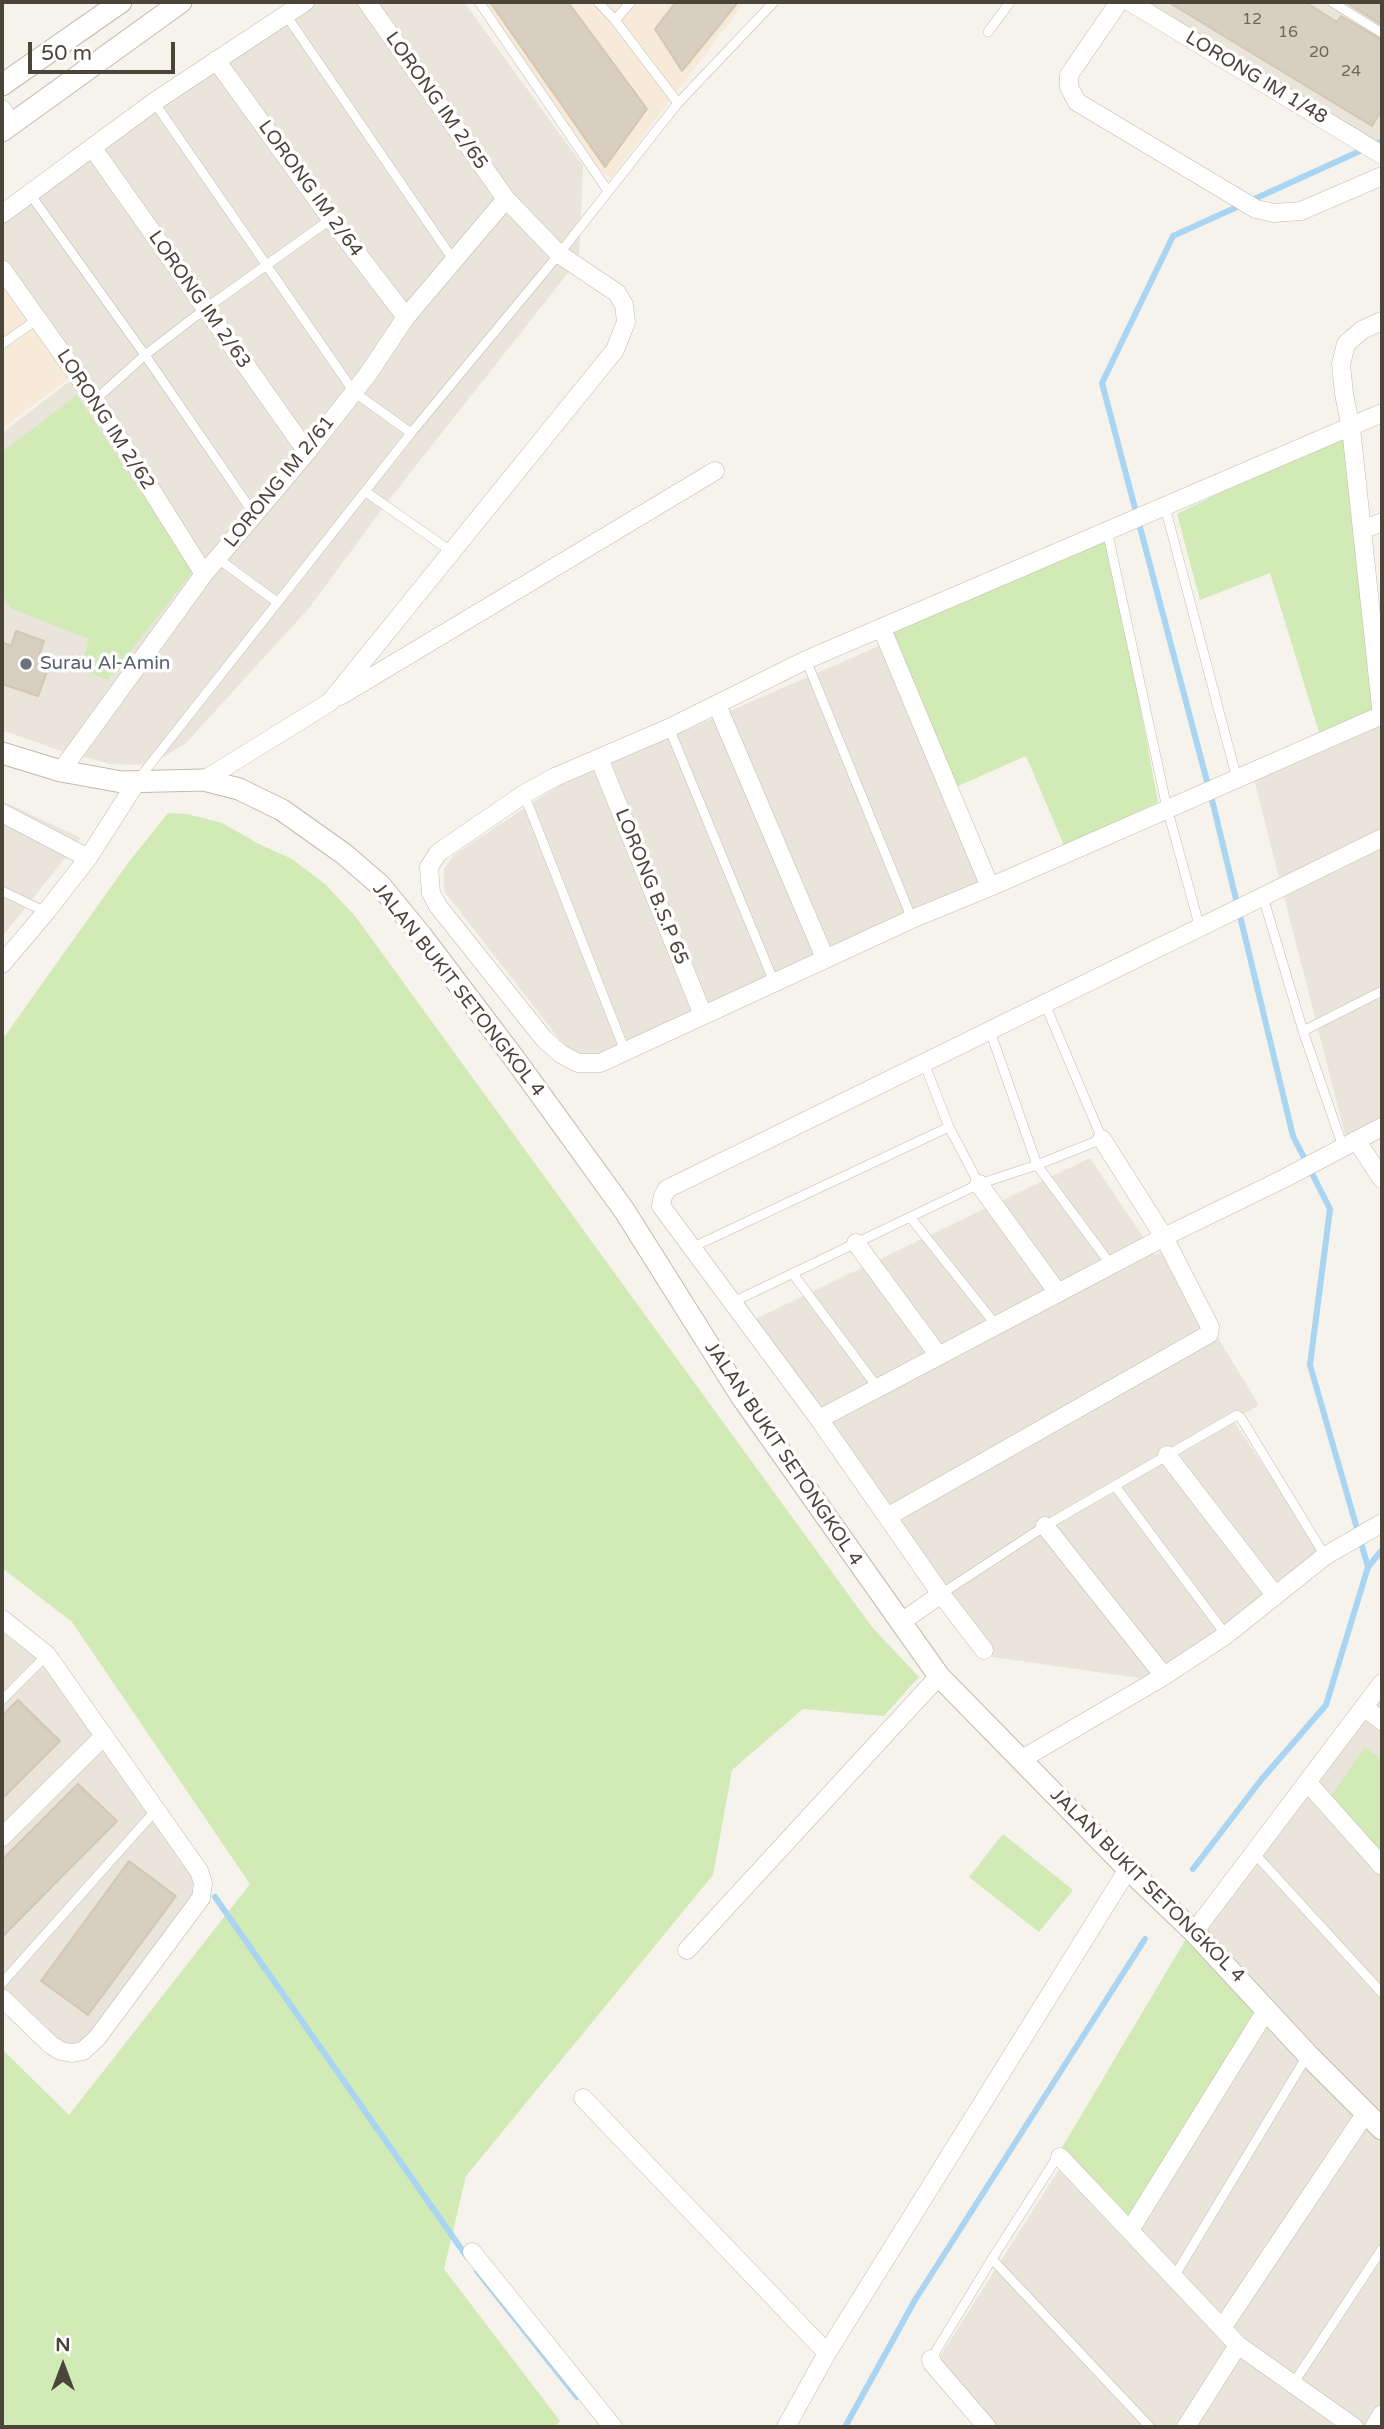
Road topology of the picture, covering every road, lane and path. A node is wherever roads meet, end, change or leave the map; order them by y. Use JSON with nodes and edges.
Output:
{"nodes":[{"id":1,"x":121,"y":2,"type":"edge"},
{"id":2,"x":181,"y":2,"type":"edge"},
{"id":3,"x":305,"y":2,"type":"edge"},
{"id":4,"x":367,"y":2,"type":"edge"},
{"id":5,"x":479,"y":2,"type":"edge"},
{"id":6,"x":598,"y":2,"type":"edge"},
{"id":7,"x":631,"y":2,"type":"edge"},
{"id":8,"x":774,"y":2,"type":"edge"},
{"id":9,"x":1010,"y":2,"type":"edge"},
{"id":10,"x":1119,"y":2,"type":"edge"},
{"id":11,"x":1130,"y":2,"type":"edge"},
{"id":12,"x":1335,"y":2,"type":"edge"},
{"id":13,"x":286,"y":15,"type":"junction"},
{"id":14,"x":615,"y":20,"type":"junction"},
{"id":15,"x":988,"y":32,"type":"dead end"},
{"id":16,"x":1382,"y":33,"type":"edge"},
{"id":17,"x":216,"y":60,"type":"junction"},
{"id":18,"x":2,"y":85,"type":"edge"},
{"id":19,"x":154,"y":102,"type":"junction"},
{"id":20,"x":678,"y":103,"type":"junction"},
{"id":21,"x":5,"y":121,"type":"edge"},
{"id":22,"x":92,"y":148,"type":"junction"},
{"id":23,"x":1382,"y":155,"type":"edge"},
{"id":24,"x":1382,"y":176,"type":"edge"},
{"id":25,"x":608,"y":191,"type":"junction"},
{"id":26,"x":30,"y":194,"type":"junction"},
{"id":27,"x":506,"y":199,"type":"junction"},
{"id":28,"x":2,"y":214,"type":"edge"},
{"id":29,"x":331,"y":219,"type":"junction"},
{"id":30,"x":559,"y":254,"type":"junction"},
{"id":31,"x":454,"y":261,"type":"junction"},
{"id":32,"x":265,"y":265,"type":"junction"},
{"id":33,"x":2,"y":269,"type":"edge"},
{"id":34,"x":205,"y":309,"type":"junction"},
{"id":35,"x":406,"y":317,"type":"junction"},
{"id":36,"x":38,"y":318,"type":"junction"},
{"id":37,"x":1382,"y":321,"type":"edge"},
{"id":38,"x":2,"y":344,"type":"edge"},
{"id":39,"x":145,"y":355,"type":"junction"},
{"id":40,"x":354,"y":392,"type":"junction"},
{"id":41,"x":95,"y":400,"type":"junction"},
{"id":42,"x":1382,"y":414,"type":"edge"},
{"id":43,"x":1351,"y":428,"type":"junction"},
{"id":44,"x":411,"y":433,"type":"junction"},
{"id":45,"x":307,"y":452,"type":"junction"},
{"id":46,"x":715,"y":471,"type":"dead end"},
{"id":47,"x":366,"y":492,"type":"junction"},
{"id":48,"x":1157,"y":510,"type":"junction"},
{"id":49,"x":254,"y":514,"type":"junction"},
{"id":50,"x":1382,"y":522,"type":"edge"},
{"id":51,"x":1113,"y":528,"type":"junction"},
{"id":52,"x":1363,"y":530,"type":"junction"},
{"id":53,"x":452,"y":552,"type":"junction"},
{"id":54,"x":217,"y":558,"type":"junction"},
{"id":55,"x":204,"y":574,"type":"junction"},
{"id":56,"x":277,"y":602,"type":"junction"},
{"id":57,"x":882,"y":629,"type":"junction"},
{"id":58,"x":806,"y":660,"type":"junction"},
{"id":59,"x":330,"y":702,"type":"junction"},
{"id":60,"x":717,"y":705,"type":"junction"},
{"id":61,"x":1382,"y":715,"type":"edge"},
{"id":62,"x":669,"y":728,"type":"junction"},
{"id":63,"x":2,"y":753,"type":"edge"},
{"id":64,"x":599,"y":758,"type":"junction"},
{"id":65,"x":61,"y":771,"type":"junction"},
{"id":66,"x":1237,"y":779,"type":"junction"},
{"id":67,"x":204,"y":780,"type":"junction"},
{"id":68,"x":136,"y":783,"type":"junction"},
{"id":69,"x":524,"y":794,"type":"junction"},
{"id":70,"x":1167,"y":808,"type":"junction"},
{"id":71,"x":2,"y":813,"type":"edge"},
{"id":72,"x":1382,"y":838,"type":"edge"},
{"id":73,"x":88,"y":858,"type":"junction"},
{"id":74,"x":990,"y":887,"type":"junction"},
{"id":75,"x":2,"y":891,"type":"edge"},
{"id":76,"x":1260,"y":899,"type":"junction"},
{"id":77,"x":46,"y":912,"type":"junction"},
{"id":78,"x":912,"y":919,"type":"junction"},
{"id":79,"x":1205,"y":926,"type":"junction"},
{"id":80,"x":825,"y":958,"type":"junction"},
{"id":81,"x":2,"y":964,"type":"edge"},
{"id":82,"x":774,"y":982,"type":"junction"},
{"id":83,"x":1382,"y":991,"type":"edge"},
{"id":84,"x":1045,"y":1004,"type":"junction"},
{"id":85,"x":703,"y":1015,"type":"junction"},
{"id":86,"x":990,"y":1031,"type":"junction"},
{"id":87,"x":1303,"y":1031,"type":"junction"},
{"id":88,"x":625,"y":1051,"type":"junction"},
{"id":89,"x":924,"y":1063,"type":"junction"},
{"id":90,"x":1382,"y":1126,"type":"edge"},
{"id":91,"x":949,"y":1127,"type":"junction"},
{"id":92,"x":1102,"y":1139,"type":"junction"},
{"id":93,"x":1347,"y":1145,"type":"junction"},
{"id":94,"x":1037,"y":1166,"type":"junction"},
{"id":95,"x":1382,"y":1179,"type":"edge"},
{"id":96,"x":979,"y":1184,"type":"junction"},
{"id":97,"x":910,"y":1217,"type":"junction"},
{"id":98,"x":1164,"y":1237,"type":"junction"},
{"id":99,"x":856,"y":1243,"type":"junction"},
{"id":100,"x":691,"y":1248,"type":"junction"},
{"id":101,"x":1111,"y":1265,"type":"junction"},
{"id":102,"x":793,"y":1274,"type":"junction"},
{"id":103,"x":1058,"y":1293,"type":"junction"},
{"id":104,"x":733,"y":1303,"type":"junction"},
{"id":105,"x":996,"y":1325,"type":"junction"},
{"id":106,"x":939,"y":1356,"type":"junction"},
{"id":107,"x":878,"y":1388,"type":"junction"},
{"id":108,"x":819,"y":1419,"type":"junction"},
{"id":109,"x":1167,"y":1455,"type":"junction"},
{"id":110,"x":1115,"y":1486,"type":"junction"},
{"id":111,"x":887,"y":1517,"type":"junction"},
{"id":112,"x":1382,"y":1523,"type":"edge"},
{"id":113,"x":1045,"y":1526,"type":"junction"},
{"id":114,"x":1325,"y":1556,"type":"junction"},
{"id":115,"x":941,"y":1594,"type":"junction"},
{"id":116,"x":1275,"y":1595,"type":"junction"},
{"id":117,"x":2,"y":1619,"type":"edge"},
{"id":118,"x":900,"y":1623,"type":"junction"},
{"id":119,"x":1226,"y":1635,"type":"junction"},
{"id":120,"x":984,"y":1650,"type":"dead end"},
{"id":121,"x":47,"y":1655,"type":"junction"},
{"id":122,"x":939,"y":1675,"type":"junction"},
{"id":123,"x":1164,"y":1676,"type":"junction"},
{"id":124,"x":1382,"y":1683,"type":"edge"},
{"id":125,"x":2,"y":1700,"type":"edge"},
{"id":126,"x":1365,"y":1708,"type":"junction"},
{"id":127,"x":1382,"y":1721,"type":"edge"},
{"id":128,"x":104,"y":1736,"type":"junction"},
{"id":129,"x":1021,"y":1759,"type":"junction"},
{"id":130,"x":1308,"y":1783,"type":"junction"},
{"id":131,"x":156,"y":1810,"type":"junction"},
{"id":132,"x":2,"y":1837,"type":"edge"},
{"id":133,"x":1254,"y":1853,"type":"junction"},
{"id":134,"x":1382,"y":1866,"type":"edge"},
{"id":135,"x":1128,"y":1869,"type":"junction"},
{"id":136,"x":1194,"y":1932,"type":"junction"},
{"id":137,"x":687,"y":1950,"type":"dead end"},
{"id":138,"x":2,"y":1983,"type":"edge"},
{"id":139,"x":1382,"y":1993,"type":"edge"},
{"id":140,"x":2,"y":1998,"type":"edge"},
{"id":141,"x":1267,"y":2009,"type":"junction"},
{"id":142,"x":1308,"y":2055,"type":"junction"},
{"id":143,"x":583,"y":2098,"type":"dead end"},
{"id":144,"x":1365,"y":2113,"type":"junction"},
{"id":145,"x":1382,"y":2129,"type":"edge"},
{"id":146,"x":1060,"y":2157,"type":"joint"},
{"id":147,"x":1130,"y":2230,"type":"junction"},
{"id":148,"x":1382,"y":2249,"type":"edge"},
{"id":149,"x":472,"y":2252,"type":"dead end"},
{"id":150,"x":992,"y":2259,"type":"junction"},
{"id":151,"x":1174,"y":2277,"type":"junction"},
{"id":152,"x":1222,"y":2328,"type":"junction"},
{"id":153,"x":1238,"y":2345,"type":"junction"},
{"id":154,"x":827,"y":2353,"type":"junction"},
{"id":155,"x":931,"y":2359,"type":"joint"},
{"id":156,"x":1293,"y":2384,"type":"junction"},
{"id":157,"x":1382,"y":2414,"type":"edge"},
{"id":158,"x":613,"y":2427,"type":"edge"},
{"id":159,"x":786,"y":2427,"type":"edge"},
{"id":160,"x":987,"y":2427,"type":"edge"},
{"id":161,"x":1150,"y":2427,"type":"edge"},
{"id":162,"x":1186,"y":2427,"type":"edge"},
{"id":163,"x":1354,"y":2427,"type":"edge"},
{"id":164,"x":1374,"y":2427,"type":"edge"}],
"edges":[{"from":1,"to":18,"type":"street"},
{"from":2,"to":21,"type":"street"},
{"from":3,"to":13,"type":"street"},
{"from":4,"to":27,"type":"street","name":"LORONG IM 2/65"},
{"from":5,"to":25,"type":"lane"},
{"from":6,"to":14,"type":"lane"},
{"from":7,"to":14,"type":"lane"},
{"from":8,"to":20,"type":"lane"},
{"from":9,"to":15,"type":"lane"},
{"from":10,"to":24,"type":"street"},
{"from":11,"to":23,"type":"street","name":"LORONG IM 1/48"},
{"from":12,"to":16,"type":"lane"},
{"from":13,"to":17,"type":"street"},
{"from":13,"to":31,"type":"lane"},
{"from":14,"to":20,"type":"lane"},
{"from":17,"to":19,"type":"street"},
{"from":17,"to":29,"type":"street","name":"LORONG IM 2/64"},
{"from":19,"to":22,"type":"street"},
{"from":19,"to":32,"type":"lane"},
{"from":20,"to":25,"type":"lane"},
{"from":22,"to":26,"type":"street"},
{"from":22,"to":34,"type":"street","name":"LORONG IM 2/63"},
{"from":25,"to":30,"type":"lane"},
{"from":26,"to":28,"type":"street"},
{"from":26,"to":39,"type":"lane"},
{"from":27,"to":30,"type":"street","name":"LORONG IM 2/65"},
{"from":27,"to":31,"type":"street","name":"LORONG IM 2/61"},
{"from":29,"to":32,"type":"lane"},
{"from":29,"to":35,"type":"street","name":"LORONG IM 2/64"},
{"from":30,"to":44,"type":"lane"},
{"from":30,"to":53,"type":"street","name":"LORONG IM 2/65"},
{"from":31,"to":35,"type":"street","name":"LORONG IM 2/61"},
{"from":32,"to":34,"type":"lane"},
{"from":32,"to":40,"type":"lane"},
{"from":33,"to":36,"type":"street","name":"LORONG IM 2/62"},
{"from":34,"to":39,"type":"lane"},
{"from":34,"to":45,"type":"street","name":"LORONG IM 2/63"},
{"from":35,"to":40,"type":"street","name":"LORONG IM 2/61"},
{"from":36,"to":38,"type":"lane"},
{"from":36,"to":41,"type":"street","name":"LORONG IM 2/62"},
{"from":37,"to":43,"type":"street"},
{"from":39,"to":41,"type":"lane"},
{"from":39,"to":49,"type":"lane"},
{"from":40,"to":44,"type":"lane"},
{"from":40,"to":45,"type":"street","name":"LORONG IM 2/61"},
{"from":41,"to":55,"type":"street","name":"LORONG IM 2/62"},
{"from":42,"to":43,"type":"street"},
{"from":43,"to":48,"type":"street"},
{"from":43,"to":52,"type":"street"},
{"from":44,"to":47,"type":"lane"},
{"from":45,"to":49,"type":"street","name":"LORONG IM 2/61"},
{"from":46,"to":59,"type":"street"},
{"from":47,"to":53,"type":"lane"},
{"from":47,"to":56,"type":"lane"},
{"from":48,"to":51,"type":"street"},
{"from":48,"to":66,"type":"lane"},
{"from":49,"to":54,"type":"street","name":"LORONG IM 2/61"},
{"from":50,"to":52,"type":"street"},
{"from":51,"to":57,"type":"street"},
{"from":51,"to":70,"type":"lane"},
{"from":52,"to":61,"type":"street"},
{"from":53,"to":59,"type":"street","name":"LORONG IM 2/65"},
{"from":54,"to":55,"type":"street","name":"LORONG IM 2/61"},
{"from":54,"to":56,"type":"lane"},
{"from":55,"to":65,"type":"street","name":"LORONG IM 2/61"},
{"from":56,"to":68,"type":"lane"},
{"from":57,"to":58,"type":"street"},
{"from":57,"to":74,"type":"street"},
{"from":58,"to":60,"type":"street"},
{"from":58,"to":78,"type":"lane"},
{"from":59,"to":67,"type":"street"},
{"from":60,"to":62,"type":"street"},
{"from":60,"to":80,"type":"street"},
{"from":61,"to":66,"type":"street"},
{"from":62,"to":64,"type":"street"},
{"from":62,"to":82,"type":"lane"},
{"from":63,"to":65,"type":"street","name":"JALAN BUKIT SETONGKOL 4"},
{"from":64,"to":69,"type":"street"},
{"from":64,"to":85,"type":"street","name":"LORONG B.S.P 65"},
{"from":65,"to":68,"type":"street","name":"JALAN BUKIT SETONGKOL 4"},
{"from":66,"to":70,"type":"street"},
{"from":67,"to":68,"type":"street","name":"JALAN BUKIT SETONGKOL 4"},
{"from":67,"to":118,"type":"street","name":"JALAN BUKIT SETONGKOL 4"},
{"from":68,"to":73,"type":"street"},
{"from":69,"to":88,"type":"lane"},
{"from":69,"to":88,"type":"street"},
{"from":70,"to":74,"type":"street"},
{"from":70,"to":79,"type":"lane"},
{"from":71,"to":73,"type":"street"},
{"from":72,"to":76,"type":"street"},
{"from":73,"to":77,"type":"street"},
{"from":74,"to":78,"type":"street"},
{"from":75,"to":77,"type":"lane"},
{"from":76,"to":79,"type":"street"},
{"from":76,"to":87,"type":"lane"},
{"from":77,"to":81,"type":"street"},
{"from":78,"to":80,"type":"street"},
{"from":79,"to":84,"type":"street"},
{"from":80,"to":82,"type":"street"},
{"from":82,"to":85,"type":"street"},
{"from":83,"to":87,"type":"lane"},
{"from":84,"to":86,"type":"street"},
{"from":84,"to":92,"type":"lane"},
{"from":85,"to":88,"type":"street"},
{"from":86,"to":89,"type":"street"},
{"from":86,"to":94,"type":"lane"},
{"from":87,"to":93,"type":"lane"},
{"from":89,"to":91,"type":"lane"},
{"from":89,"to":100,"type":"street"},
{"from":90,"to":93,"type":"street"},
{"from":91,"to":96,"type":"lane"},
{"from":91,"to":100,"type":"lane"},
{"from":92,"to":94,"type":"lane"},
{"from":92,"to":98,"type":"street"},
{"from":93,"to":95,"type":"street"},
{"from":93,"to":98,"type":"street"},
{"from":94,"to":96,"type":"lane"},
{"from":94,"to":101,"type":"lane"},
{"from":96,"to":97,"type":"lane"},
{"from":96,"to":103,"type":"street"},
{"from":97,"to":99,"type":"lane"},
{"from":97,"to":105,"type":"lane"},
{"from":98,"to":101,"type":"street"},
{"from":98,"to":111,"type":"street"},
{"from":99,"to":102,"type":"lane"},
{"from":99,"to":106,"type":"street"},
{"from":100,"to":104,"type":"street"},
{"from":101,"to":103,"type":"street"},
{"from":102,"to":104,"type":"lane"},
{"from":102,"to":107,"type":"lane"},
{"from":103,"to":105,"type":"street"},
{"from":104,"to":108,"type":"street"},
{"from":105,"to":106,"type":"street"},
{"from":106,"to":107,"type":"street"},
{"from":107,"to":108,"type":"street"},
{"from":108,"to":111,"type":"street"},
{"from":109,"to":110,"type":"lane"},
{"from":109,"to":114,"type":"lane"},
{"from":109,"to":116,"type":"street"},
{"from":110,"to":113,"type":"lane"},
{"from":110,"to":119,"type":"lane"},
{"from":111,"to":115,"type":"street"},
{"from":112,"to":114,"type":"street"},
{"from":113,"to":115,"type":"lane"},
{"from":113,"to":123,"type":"street"},
{"from":114,"to":116,"type":"street"},
{"from":115,"to":118,"type":"street"},
{"from":115,"to":120,"type":"street"},
{"from":116,"to":119,"type":"street"},
{"from":117,"to":121,"type":"street"},
{"from":118,"to":122,"type":"street","name":"JALAN BUKIT SETONGKOL 4"},
{"from":119,"to":123,"type":"street"},
{"from":121,"to":125,"type":"lane"},
{"from":121,"to":128,"type":"street"},
{"from":122,"to":129,"type":"street","name":"JALAN BUKIT SETONGKOL 4"},
{"from":122,"to":137,"type":"street"},
{"from":123,"to":129,"type":"street"},
{"from":124,"to":126,"type":"street"},
{"from":126,"to":127,"type":"street"},
{"from":126,"to":130,"type":"street"},
{"from":128,"to":131,"type":"street"},
{"from":128,"to":132,"type":"street"},
{"from":129,"to":135,"type":"street","name":"JALAN BUKIT SETONGKOL 4"},
{"from":130,"to":133,"type":"street"},
{"from":130,"to":134,"type":"street"},
{"from":131,"to":138,"type":"lane"},
{"from":131,"to":140,"type":"street"},
{"from":133,"to":136,"type":"street"},
{"from":133,"to":139,"type":"lane"},
{"from":135,"to":136,"type":"street","name":"JALAN BUKIT SETONGKOL 4"},
{"from":135,"to":154,"type":"street"},
{"from":136,"to":141,"type":"street","name":"JALAN BUKIT SETONGKOL 4"},
{"from":141,"to":142,"type":"street","name":"JALAN BUKIT SETONGKOL 4"},
{"from":141,"to":147,"type":"street"},
{"from":142,"to":144,"type":"street","name":"JALAN BUKIT SETONGKOL 4"},
{"from":142,"to":151,"type":"lane"},
{"from":143,"to":154,"type":"street"},
{"from":144,"to":145,"type":"street","name":"JALAN BUKIT SETONGKOL 4"},
{"from":144,"to":152,"type":"street"},
{"from":146,"to":147,"type":"street"},
{"from":146,"to":150,"type":"lane"},
{"from":147,"to":151,"type":"street"},
{"from":148,"to":156,"type":"lane"},
{"from":149,"to":158,"type":"street"},
{"from":150,"to":155,"type":"lane"},
{"from":150,"to":161,"type":"lane"},
{"from":151,"to":152,"type":"street"},
{"from":152,"to":153,"type":"street"},
{"from":153,"to":156,"type":"street"},
{"from":153,"to":162,"type":"street"},
{"from":154,"to":159,"type":"street"},
{"from":155,"to":160,"type":"street"},
{"from":156,"to":163,"type":"street"},
{"from":157,"to":164,"type":"street"}]}
